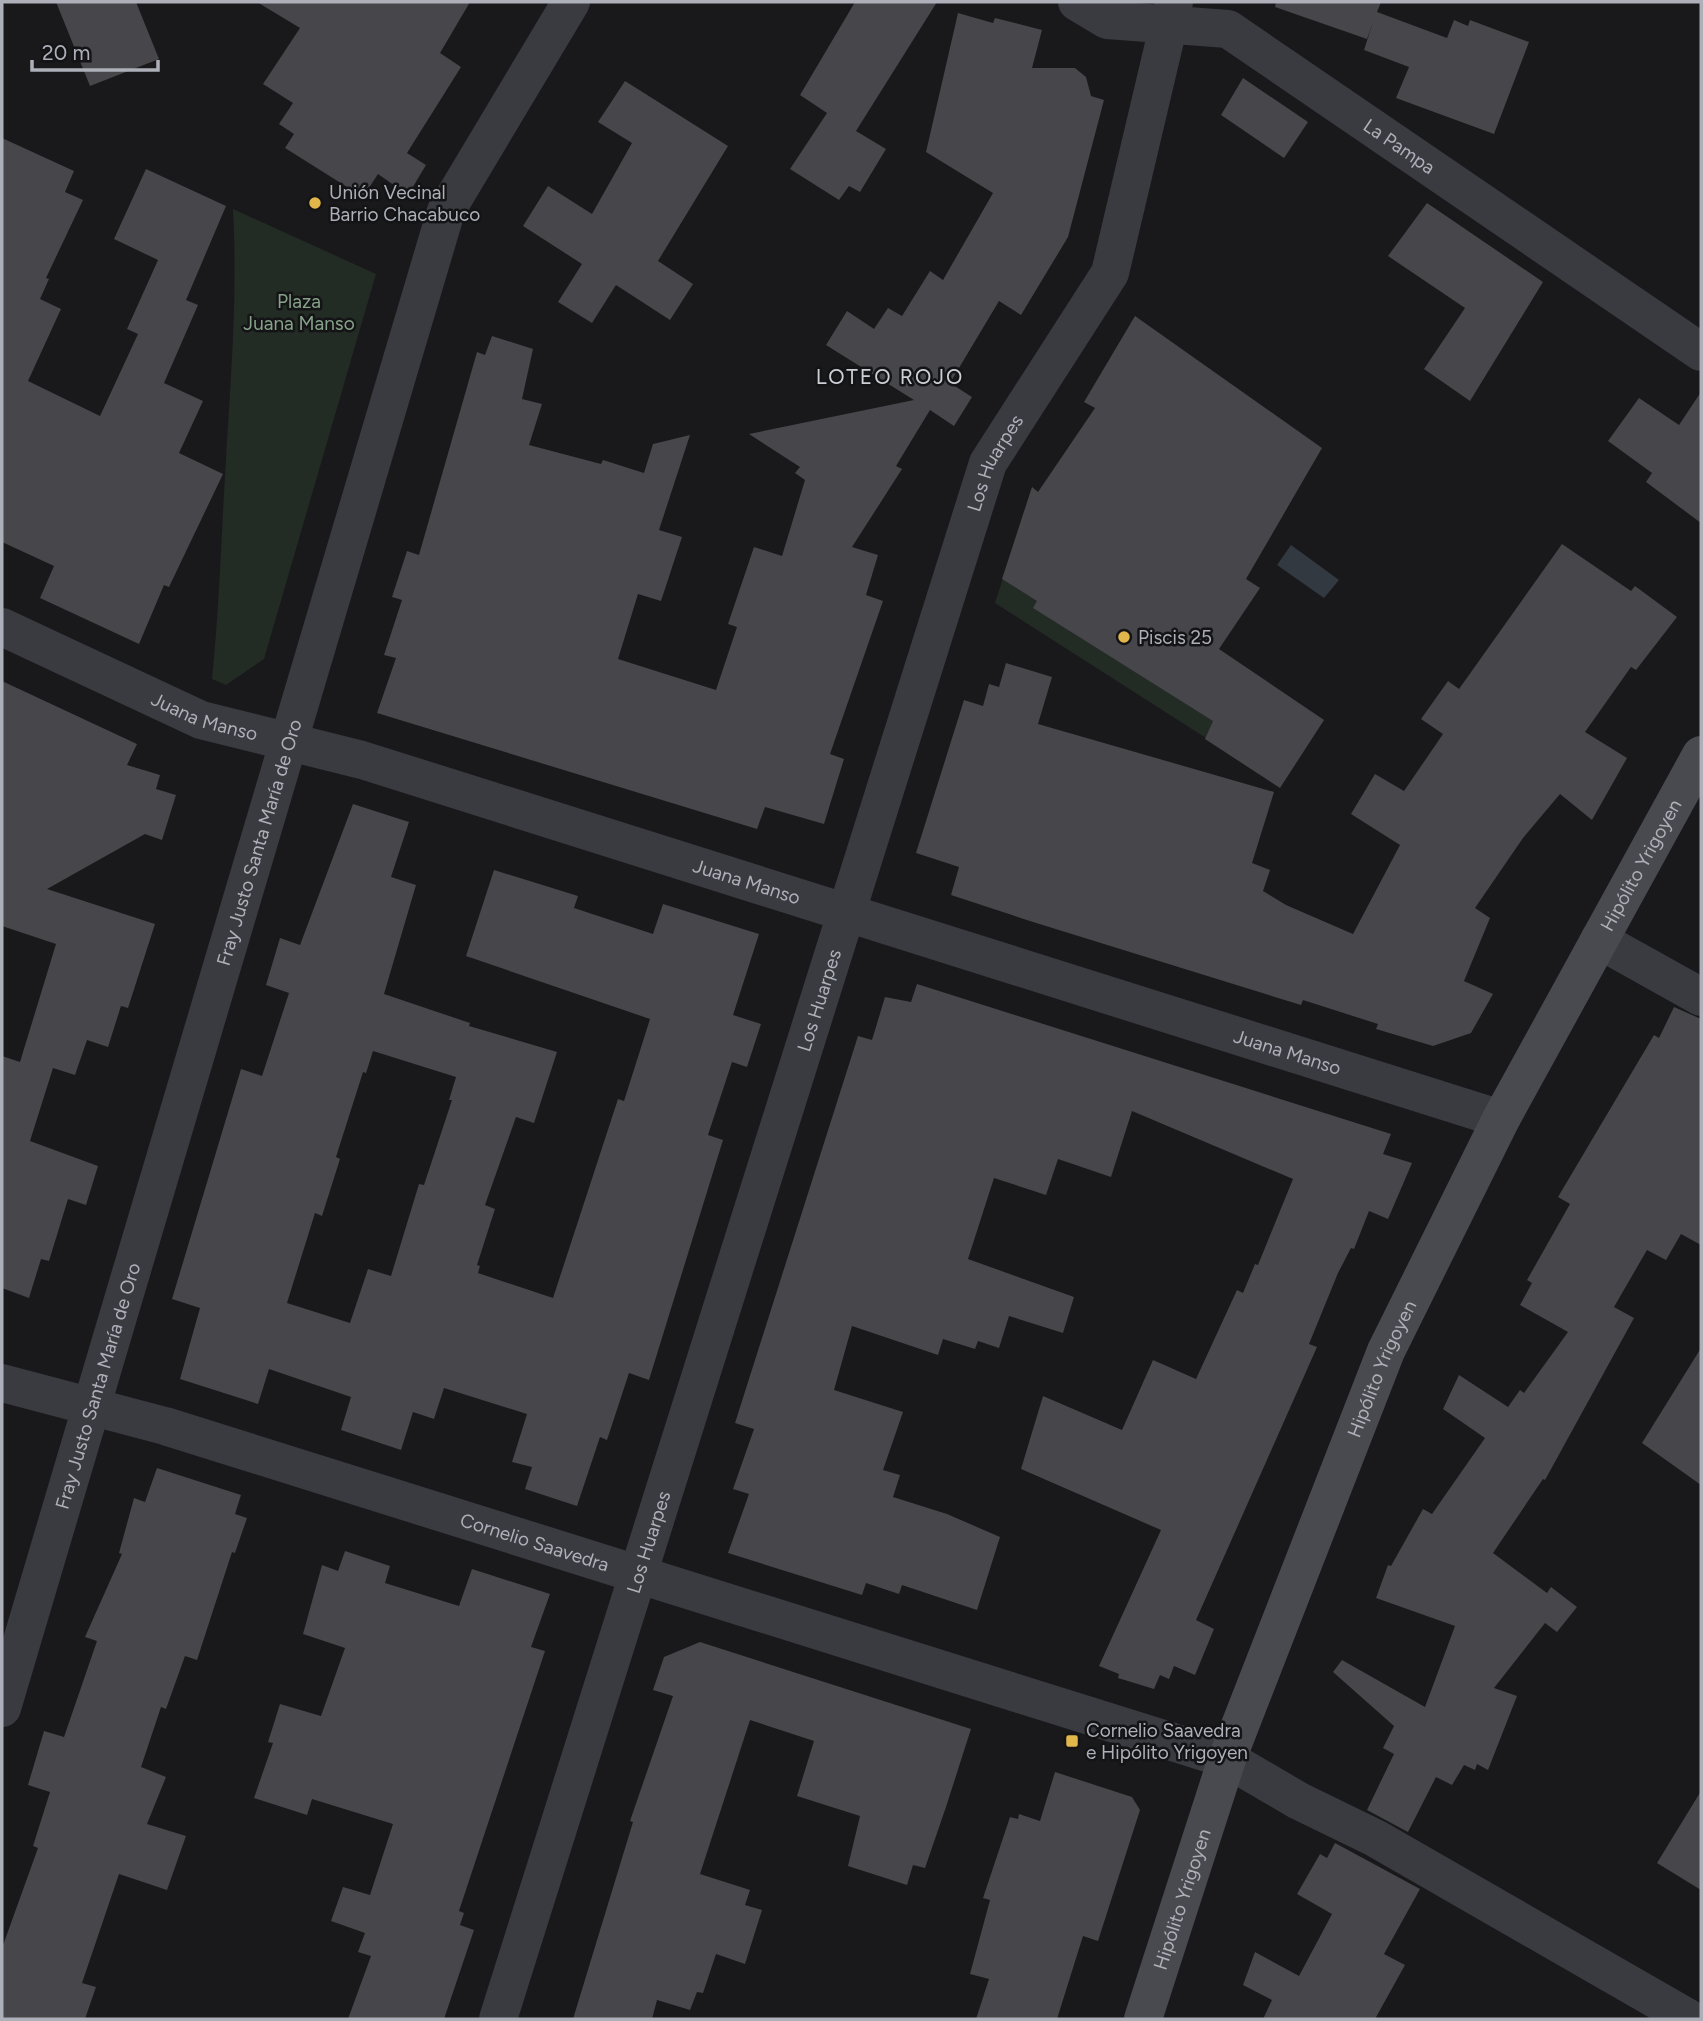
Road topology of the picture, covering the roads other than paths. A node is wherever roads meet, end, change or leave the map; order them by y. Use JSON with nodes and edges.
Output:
{"nodes":[{"id":1,"x":571,"y":2,"type":"edge"},
{"id":2,"x":1077,"y":2,"type":"edge"},
{"id":3,"x":1171,"y":13,"type":"edge"},
{"id":4,"x":1701,"y":352,"type":"edge"},
{"id":5,"x":2,"y":627,"type":"edge"},
{"id":6,"x":289,"y":741,"type":"junction"},
{"id":7,"x":1701,"y":755,"type":"edge"},
{"id":8,"x":847,"y":912,"type":"junction"},
{"id":9,"x":1599,"y":940,"type":"junction"},
{"id":10,"x":1701,"y":997,"type":"edge"},
{"id":11,"x":1501,"y":1119,"type":"junction"},
{"id":12,"x":2,"y":1383,"type":"edge"},
{"id":13,"x":92,"y":1407,"type":"junction"},
{"id":14,"x":639,"y":1575,"type":"junction"},
{"id":15,"x":2,"y":1708,"type":"edge"},
{"id":16,"x":1227,"y":1759,"type":"junction"},
{"id":17,"x":498,"y":2019,"type":"edge"},
{"id":18,"x":1143,"y":2019,"type":"edge"},
{"id":19,"x":1690,"y":2019,"type":"edge"}],
"edges":[{"from":1,"to":6,"type":"street","name":"Fray Justo Santa María de Oro"},
{"from":2,"to":3,"type":"street","name":"La Pampa"},
{"from":3,"to":4,"type":"street","name":"La Pampa"},
{"from":3,"to":8,"type":"street","name":"Los Huarpes"},
{"from":5,"to":6,"type":"street","name":"Juana Manso"},
{"from":6,"to":8,"type":"street","name":"Juana Manso"},
{"from":6,"to":13,"type":"street","name":"Fray Justo Santa María de Oro"},
{"from":7,"to":9,"type":"main road","name":"Hipólito Yrigoyen"},
{"from":8,"to":11,"type":"street","name":"Juana Manso"},
{"from":8,"to":14,"type":"street","name":"Los Huarpes"},
{"from":9,"to":10,"type":"street"},
{"from":9,"to":11,"type":"main road","name":"Hipólito Yrigoyen"},
{"from":11,"to":16,"type":"main road","name":"Hipólito Yrigoyen"},
{"from":12,"to":13,"type":"street","name":"Cornelio Saavedra"},
{"from":13,"to":14,"type":"street","name":"Cornelio Saavedra"},
{"from":13,"to":15,"type":"street","name":"Fray Justo Santa María de Oro"},
{"from":14,"to":16,"type":"street","name":"Cornelio Saavedra"},
{"from":14,"to":17,"type":"street","name":"Los Huarpes"},
{"from":16,"to":18,"type":"main road","name":"Hipólito Yrigoyen"},
{"from":16,"to":19,"type":"street","name":"Cornelio Saavedra"}]}
